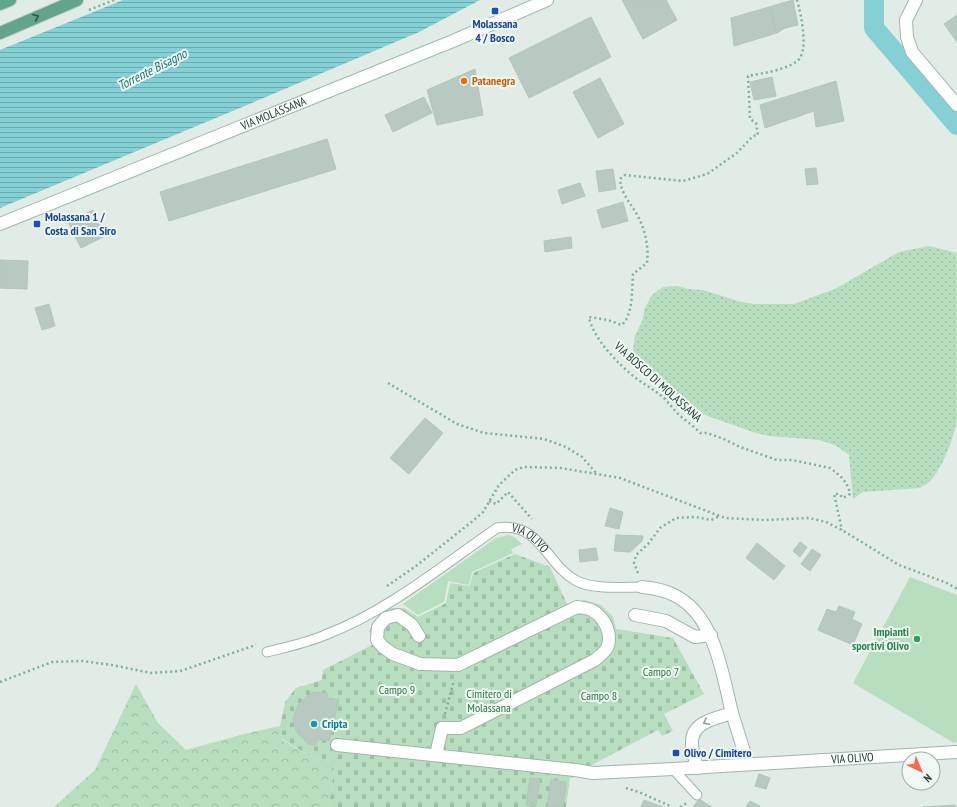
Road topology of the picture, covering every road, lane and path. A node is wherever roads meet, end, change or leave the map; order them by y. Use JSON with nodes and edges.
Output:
{"nodes":[{"id":1,"x":10,"y":0,"type":"edge"},
{"id":2,"x":77,"y":0,"type":"edge"},
{"id":3,"x":547,"y":0,"type":"edge"},
{"id":4,"x":797,"y":0,"type":"edge"},
{"id":5,"x":916,"y":0,"type":"edge"},
{"id":6,"x":0,"y":4,"type":"edge"},
{"id":7,"x":0,"y":33,"type":"edge"},
{"id":8,"x":957,"y":105,"type":"edge"},
{"id":9,"x":0,"y":224,"type":"edge"},
{"id":10,"x":388,"y":383,"type":"dead end"},
{"id":11,"x":597,"y":474,"type":"junction"},
{"id":12,"x":490,"y":501,"type":"junction"},
{"id":13,"x":721,"y":516,"type":"junction"},
{"id":14,"x":842,"y":530,"type":"junction"},
{"id":15,"x":533,"y":536,"type":"junction"},
{"id":16,"x":384,"y":587,"type":"dead end"},
{"id":17,"x":642,"y":587,"type":"junction"},
{"id":18,"x":957,"y":589,"type":"edge"},
{"id":19,"x":635,"y":615,"type":"dead end"},
{"id":20,"x":710,"y":635,"type":"junction"},
{"id":21,"x":419,"y":636,"type":"dead end"},
{"id":22,"x":263,"y":642,"type":"dead end"},
{"id":23,"x":267,"y":652,"type":"dead end"},
{"id":24,"x":458,"y":665,"type":"junction"},
{"id":25,"x":0,"y":682,"type":"edge"},
{"id":26,"x":732,"y":713,"type":"junction"},
{"id":27,"x":442,"y":728,"type":"junction"},
{"id":28,"x":337,"y":744,"type":"dead end"},
{"id":29,"x":957,"y":752,"type":"edge"},
{"id":30,"x":436,"y":755,"type":"junction"},
{"id":31,"x":748,"y":764,"type":"junction"},
{"id":32,"x":697,"y":768,"type":"junction"},
{"id":33,"x":673,"y":769,"type":"junction"},
{"id":34,"x":626,"y":787,"type":"dead end"},
{"id":35,"x":697,"y":795,"type":"dead end"},
{"id":36,"x":672,"y":807,"type":"edge"}],
"edges":[{"from":1,"to":6,"type":"main road"},
{"from":7,"to":2,"type":"main road","one_way":true},
{"from":3,"to":9,"type":"street","name":"VIA MOLASSANA"},
{"from":4,"to":14,"type":"path","name":"VIA BOSCO DI MOLASSANA"},
{"from":5,"to":8,"type":"street"},
{"from":10,"to":11,"type":"path"},
{"from":11,"to":12,"type":"path"},
{"from":11,"to":13,"type":"path"},
{"from":12,"to":15,"type":"path"},
{"from":12,"to":16,"type":"path"},
{"from":13,"to":14,"type":"path"},
{"from":13,"to":17,"type":"path"},
{"from":14,"to":18,"type":"path"},
{"from":15,"to":17,"type":"lane","name":"VIA OLIVO"},
{"from":15,"to":23,"type":"lane","name":"VIA OLIVO"},
{"from":17,"to":20,"type":"street","name":"VIA OLIVO"},
{"from":19,"to":20,"type":"street"},
{"from":20,"to":26,"type":"street","name":"VIA OLIVO"},
{"from":21,"to":24,"type":"street"},
{"from":22,"to":25,"type":"path"},
{"from":24,"to":27,"type":"path"},
{"from":24,"to":27,"type":"street"},
{"from":26,"to":31,"type":"street","name":"VIA OLIVO"},
{"from":26,"to":32,"type":"street","one_way":true},
{"from":27,"to":30,"type":"street"},
{"from":28,"to":30,"type":"street","name":"VIA OLIVO"},
{"from":29,"to":31,"type":"street","name":"VIA OLIVO"},
{"from":30,"to":33,"type":"street","name":"VIA OLIVO"},
{"from":31,"to":32,"type":"street","name":"VIA OLIVO"},
{"from":32,"to":33,"type":"street","name":"VIA OLIVO"},
{"from":33,"to":35,"type":"lane"},
{"from":34,"to":36,"type":"path"}]}
